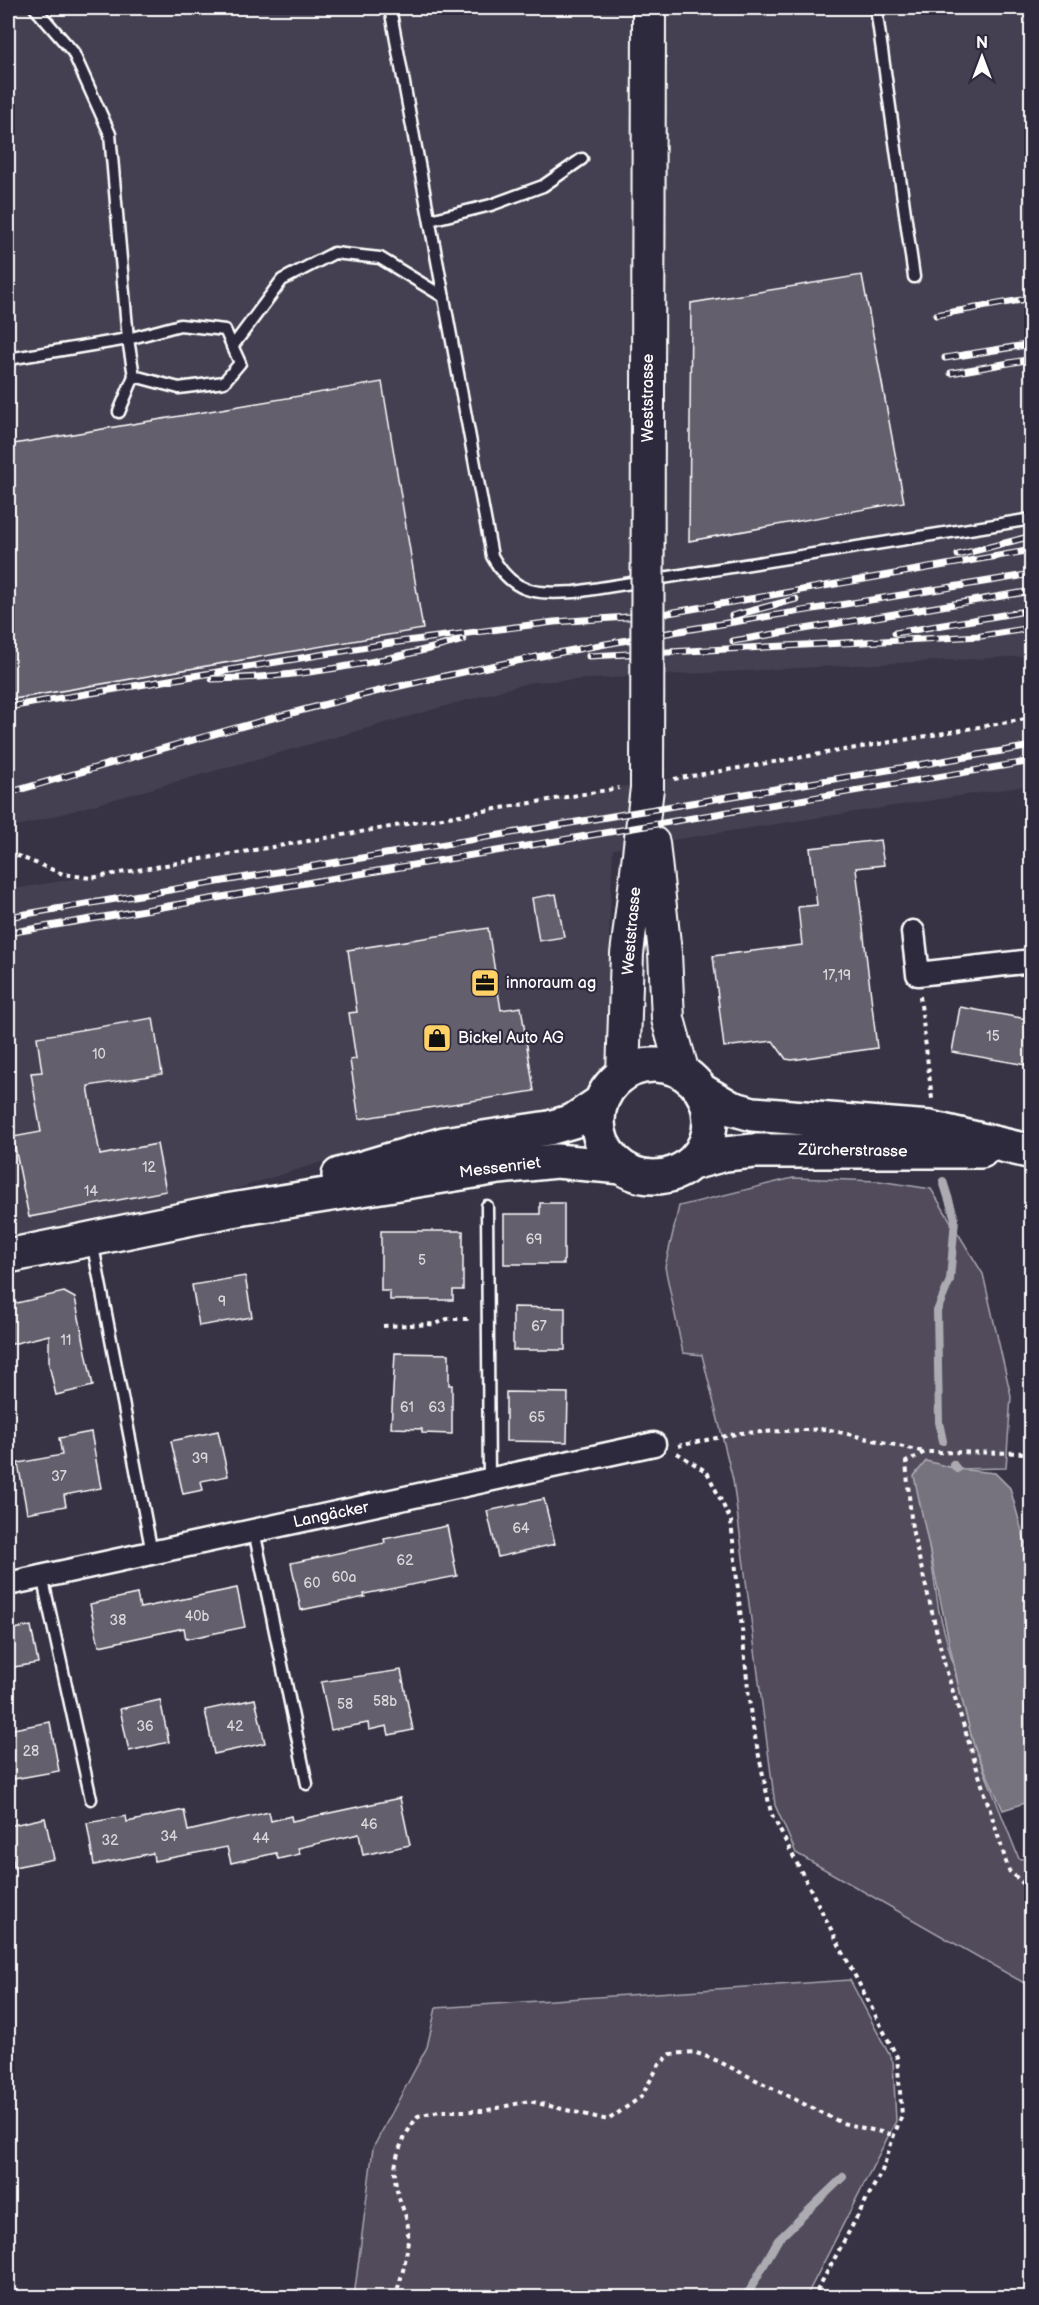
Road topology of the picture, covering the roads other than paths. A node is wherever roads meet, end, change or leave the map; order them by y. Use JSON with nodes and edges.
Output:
{"nodes":[{"id":1,"x":35,"y":8,"type":"edge"},
{"id":2,"x":390,"y":8,"type":"edge"},
{"id":3,"x":648,"y":8,"type":"edge"},
{"id":4,"x":876,"y":8,"type":"edge"},
{"id":5,"x":582,"y":159,"type":"dead end"},
{"id":6,"x":430,"y":220,"type":"junction"},
{"id":7,"x":914,"y":277,"type":"dead end"},
{"id":8,"x":444,"y":297,"type":"junction"},
{"id":9,"x":128,"y":339,"type":"junction"},
{"id":10,"x":232,"y":347,"type":"junction"},
{"id":11,"x":8,"y":359,"type":"edge"},
{"id":12,"x":134,"y":376,"type":"junction"},
{"id":13,"x":119,"y":412,"type":"dead end"},
{"id":14,"x":1032,"y":519,"type":"edge"},
{"id":15,"x":646,"y":785,"type":"junction"},
{"id":16,"x":913,"y":932,"type":"dead end"},
{"id":17,"x":1032,"y":961,"type":"edge"},
{"id":18,"x":623,"y":1075,"type":"junction"},
{"id":19,"x":693,"y":1082,"type":"junction"},
{"id":20,"x":601,"y":1102,"type":"junction"},
{"id":21,"x":1024,"y":1151,"type":"edge"},
{"id":22,"x":692,"y":1163,"type":"junction"},
{"id":23,"x":622,"y":1167,"type":"junction"},
{"id":24,"x":374,"y":1175,"type":"junction"},
{"id":25,"x":487,"y":1206,"type":"dead end"},
{"id":26,"x":92,"y":1241,"type":"junction"},
{"id":27,"x":8,"y":1256,"type":"edge"},
{"id":28,"x":654,"y":1444,"type":"road end"},
{"id":29,"x":489,"y":1482,"type":"junction"},
{"id":30,"x":254,"y":1531,"type":"junction"},
{"id":31,"x":152,"y":1553,"type":"junction"},
{"id":32,"x":42,"y":1576,"type":"junction"},
{"id":33,"x":8,"y":1584,"type":"edge"},
{"id":34,"x":307,"y":1784,"type":"dead end"},
{"id":35,"x":91,"y":1799,"type":"dead end"}],
"edges":[{"from":1,"to":9,"type":"lane"},
{"from":2,"to":6,"type":"lane"},
{"from":3,"to":15,"type":"main road","name":"Weststrasse","bridge":true},
{"from":4,"to":7,"type":"lane"},
{"from":5,"to":6,"type":"lane"},
{"from":6,"to":8,"type":"lane"},
{"from":8,"to":10,"type":"lane"},
{"from":8,"to":14,"type":"lane"},
{"from":9,"to":10,"type":"lane"},
{"from":9,"to":11,"type":"lane"},
{"from":9,"to":12,"type":"lane"},
{"from":10,"to":12,"type":"lane"},
{"from":12,"to":13,"type":"lane"},
{"from":15,"to":18,"type":"main road","name":"Weststrasse"},
{"from":15,"to":19,"type":"main road","name":"Weststrasse"},
{"from":16,"to":17,"type":"street"},
{"from":18,"to":19,"type":"main road"},
{"from":18,"to":20,"type":"main road","name":"Messenriet"},
{"from":19,"to":21,"type":"main road","name":"Zürcherstrasse"},
{"from":19,"to":22,"type":"main road","name":"Messenriet"},
{"from":20,"to":23,"type":"main road"},
{"from":20,"to":24,"type":"main road","name":"Messenriet"},
{"from":21,"to":22,"type":"main road","name":"Zürcherstrasse"},
{"from":22,"to":23,"type":"main road","name":"Messenriet"},
{"from":23,"to":24,"type":"main road","name":"Messenriet"},
{"from":24,"to":26,"type":"main road","name":"Messenriet"},
{"from":25,"to":29,"type":"lane"},
{"from":26,"to":27,"type":"main road","name":"Messenriet"},
{"from":26,"to":31,"type":"lane"},
{"from":28,"to":29,"type":"street","name":"Langäcker"},
{"from":29,"to":30,"type":"street","name":"Langäcker"},
{"from":30,"to":31,"type":"street","name":"Langäcker"},
{"from":30,"to":34,"type":"lane"},
{"from":31,"to":32,"type":"street","name":"Langäcker"},
{"from":32,"to":33,"type":"street","name":"Langäcker"},
{"from":32,"to":35,"type":"lane"}]}
